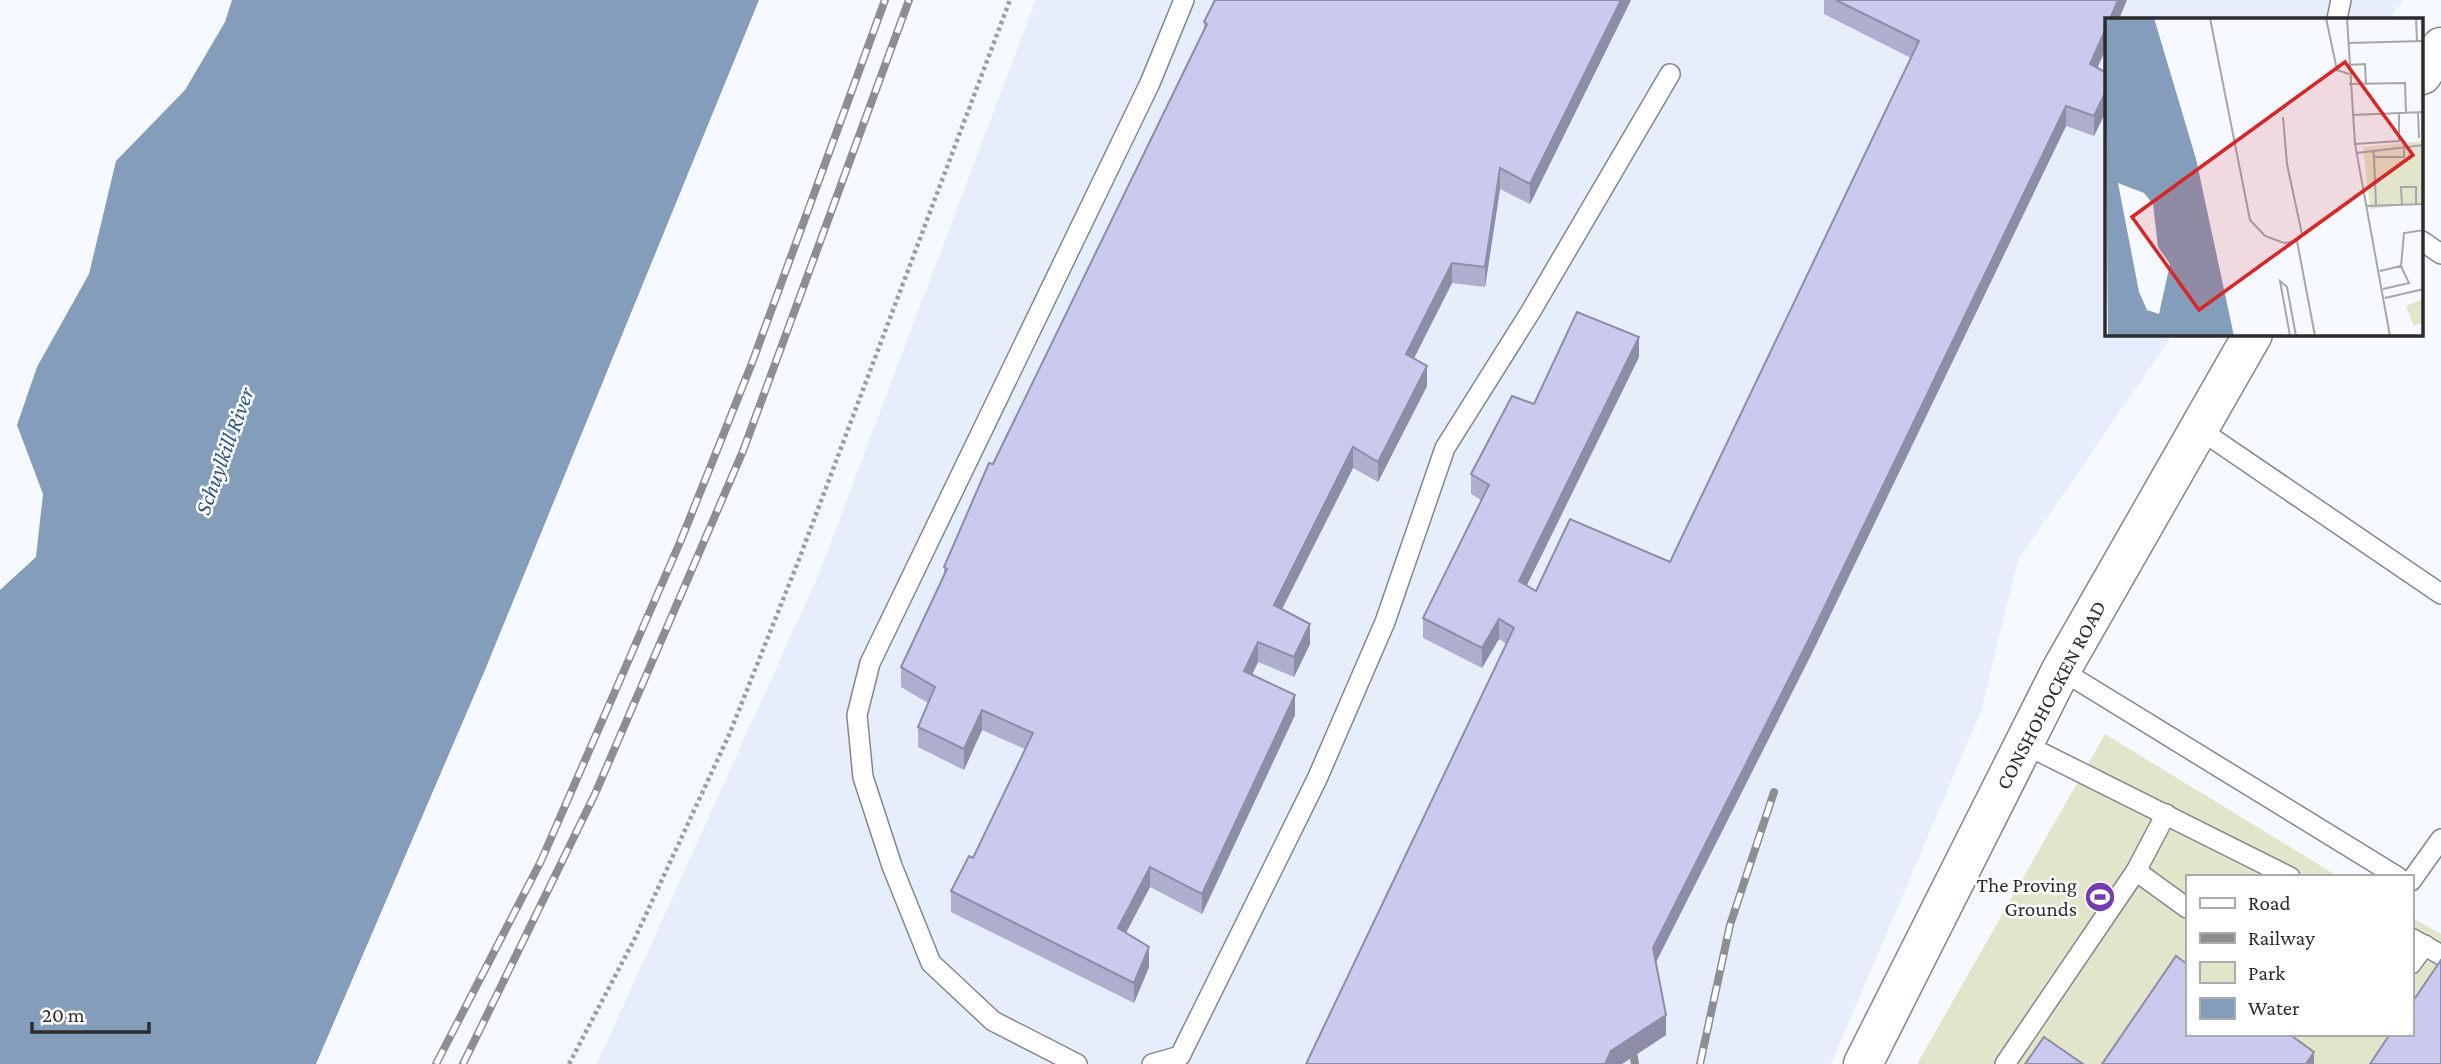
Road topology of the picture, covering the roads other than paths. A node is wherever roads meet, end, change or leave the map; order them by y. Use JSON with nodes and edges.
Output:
{"nodes":[{"id":1,"x":1184,"y":0,"type":"edge"},
{"id":2,"x":2341,"y":0,"type":"edge"},
{"id":3,"x":2337,"y":18,"type":"edge"},
{"id":4,"x":2441,"y":47,"type":"edge"},
{"id":5,"x":2424,"y":72,"type":"edge"},
{"id":6,"x":1670,"y":74,"type":"dead end"},
{"id":7,"x":2424,"y":242,"type":"edge"},
{"id":8,"x":2441,"y":254,"type":"edge"},
{"id":9,"x":2252,"y":336,"type":"edge"},
{"id":10,"x":2199,"y":429,"type":"junction"},
{"id":11,"x":2441,"y":594,"type":"edge"},
{"id":12,"x":2061,"y":670,"type":"junction"},
{"id":13,"x":2024,"y":744,"type":"junction"},
{"id":14,"x":2166,"y":814,"type":"junction"},
{"id":15,"x":2441,"y":839,"type":"edge"},
{"id":16,"x":2136,"y":871,"type":"junction"},
{"id":17,"x":2286,"y":875,"type":"edge"},
{"id":18,"x":2395,"y":875,"type":"edge"},
{"id":19,"x":2413,"y":878,"type":"edge"},
{"id":20,"x":2186,"y":907,"type":"edge"},
{"id":21,"x":2426,"y":946,"type":"edge"},
{"id":22,"x":2413,"y":962,"type":"edge"},
{"id":23,"x":1077,"y":1064,"type":"edge"},
{"id":24,"x":1152,"y":1064,"type":"edge"},
{"id":25,"x":1863,"y":1064,"type":"edge"},
{"id":26,"x":2005,"y":1064,"type":"edge"}],
"edges":[{"from":1,"to":23,"type":"lane"},
{"from":2,"to":3,"type":"lane"},
{"from":4,"to":5,"type":"main road"},
{"from":6,"to":24,"type":"lane"},
{"from":7,"to":8,"type":"lane"},
{"from":9,"to":10,"type":"main road","name":"CONSHOHOCKEN ROAD"},
{"from":10,"to":11,"type":"lane"},
{"from":10,"to":12,"type":"main road","name":"CONSHOHOCKEN ROAD"},
{"from":12,"to":13,"type":"main road","name":"CONSHOHOCKEN ROAD"},
{"from":12,"to":18,"type":"lane"},
{"from":13,"to":14,"type":"lane"},
{"from":13,"to":25,"type":"main road","name":"CONSHOHOCKEN ROAD"},
{"from":14,"to":16,"type":"lane"},
{"from":14,"to":17,"type":"lane"},
{"from":15,"to":19,"type":"lane"},
{"from":16,"to":20,"type":"lane"},
{"from":16,"to":26,"type":"lane"},
{"from":21,"to":22,"type":"lane"}]}
